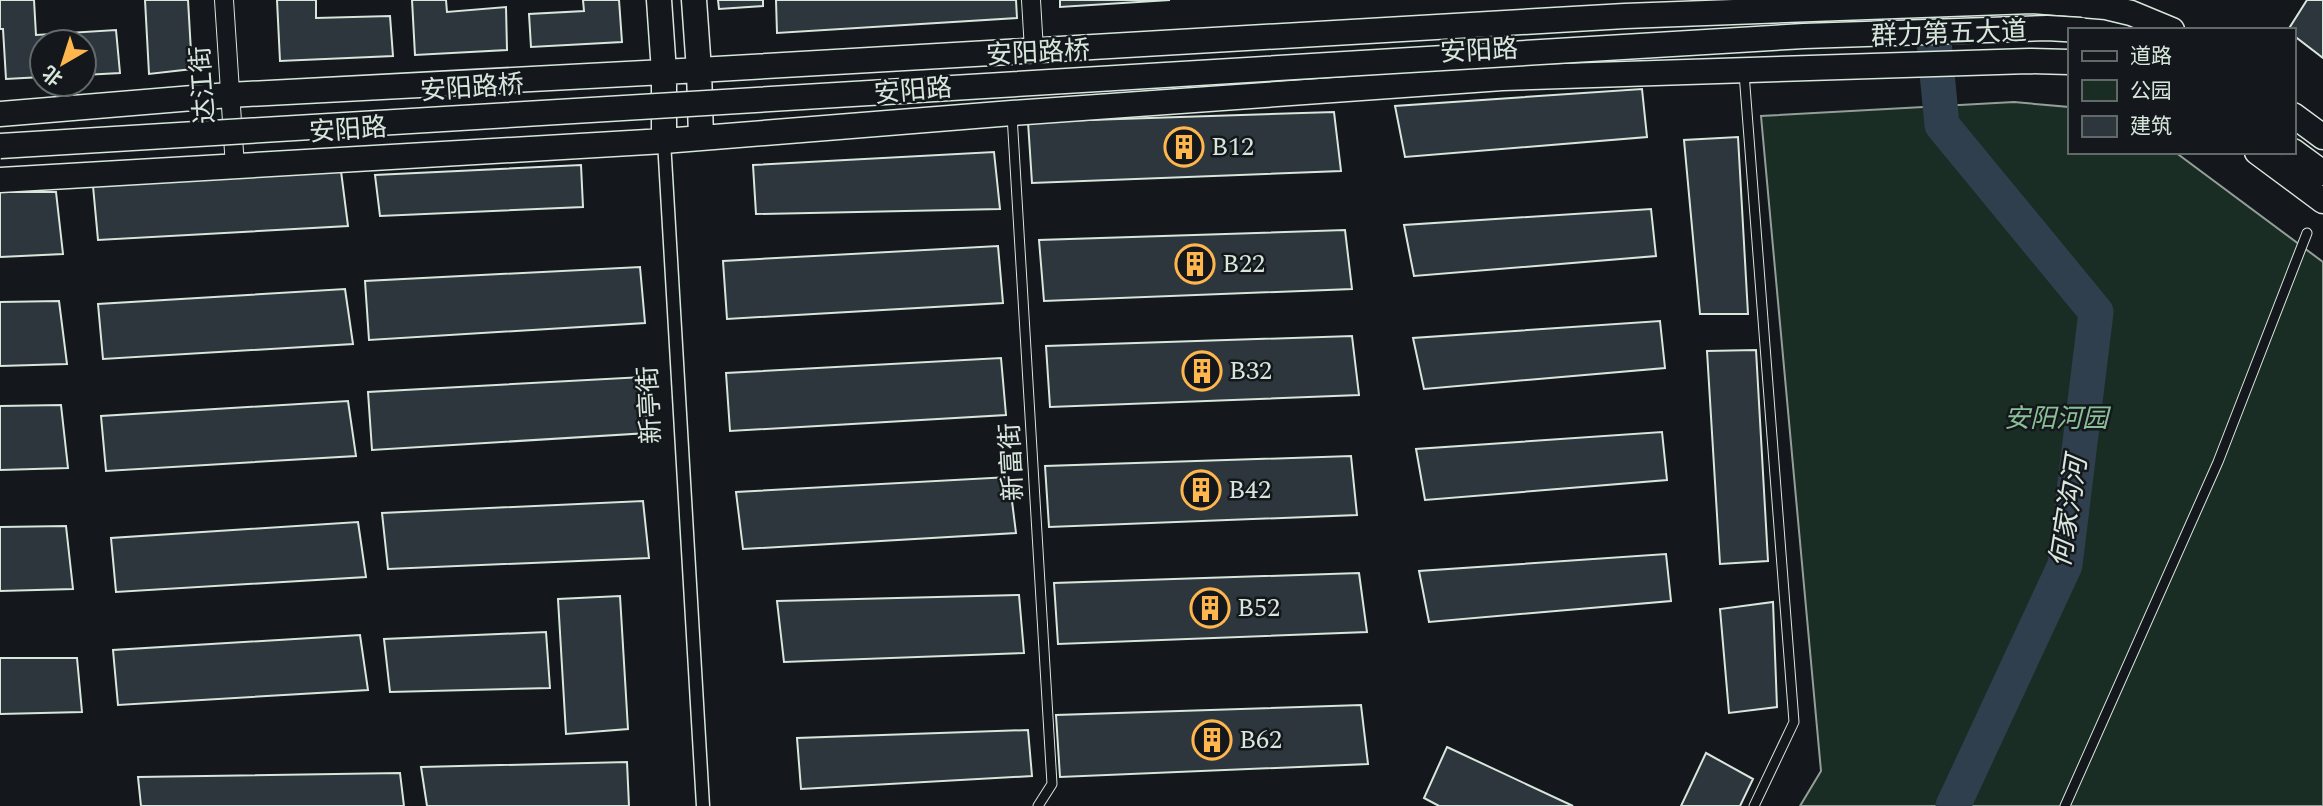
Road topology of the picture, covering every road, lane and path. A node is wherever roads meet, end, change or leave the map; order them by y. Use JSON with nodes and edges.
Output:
{"nodes":[{"id":1,"x":224,"y":0,"type":"edge"},
{"id":2,"x":659,"y":0,"type":"edge"},
{"id":3,"x":694,"y":0,"type":"edge"},
{"id":4,"x":1031,"y":0,"type":"edge"},
{"id":5,"x":2032,"y":1,"type":"edge"},
{"id":6,"x":1819,"y":10,"type":"joint"},
{"id":7,"x":2167,"y":28,"type":"edge"},
{"id":8,"x":2068,"y":29,"type":"edge"},
{"id":9,"x":1034,"y":50,"type":"junction"},
{"id":10,"x":2068,"y":62,"type":"edge"},
{"id":11,"x":1830,"y":68,"type":"joint"},
{"id":12,"x":699,"y":70,"type":"junction"},
{"id":13,"x":1744,"y":71,"type":"junction"},
{"id":14,"x":664,"y":72,"type":"junction"},
{"id":15,"x":229,"y":95,"type":"junction"},
{"id":16,"x":1012,"y":113,"type":"junction"},
{"id":17,"x":0,"y":114,"type":"edge"},
{"id":18,"x":2295,"y":116,"type":"edge"},
{"id":19,"x":2323,"y":137,"type":"edge"},
{"id":20,"x":701,"y":138,"type":"junction"},
{"id":21,"x":664,"y":141,"type":"junction"},
{"id":22,"x":0,"y":146,"type":"edge"},
{"id":23,"x":2295,"y":152,"type":"edge"},
{"id":24,"x":2260,"y":154,"type":"edge"},
{"id":25,"x":235,"y":167,"type":"junction"},
{"id":26,"x":2323,"y":173,"type":"edge"},
{"id":27,"x":0,"y":180,"type":"edge"},
{"id":28,"x":2323,"y":201,"type":"edge"},
{"id":29,"x":2307,"y":233,"type":"dead end"},
{"id":30,"x":702,"y":806,"type":"edge"},
{"id":31,"x":1038,"y":806,"type":"edge"},
{"id":32,"x":1754,"y":806,"type":"edge"},
{"id":33,"x":2065,"y":806,"type":"edge"}],
"edges":[{"from":1,"to":15,"type":"street","name":"达江街"},
{"from":2,"to":14,"type":"main road","name":"新亭街"},
{"from":3,"to":12,"type":"main road"},
{"from":4,"to":9,"type":"street"},
{"from":5,"to":6,"type":"main road","name":"群力第五大道"},
{"from":5,"to":7,"type":"main road","name":"群力第五大道"},
{"from":6,"to":9,"type":"main road","name":"安阳路"},
{"from":8,"to":22,"type":"main road","name":"安阳路桥","bridge":true},
{"from":9,"to":12,"type":"main road","name":"安阳路"},
{"from":10,"to":11,"type":"main road","name":"群力第五大道"},
{"from":11,"to":13,"type":"main road","name":"安阳路"},
{"from":12,"to":14,"type":"main road","name":"安阳路"},
{"from":12,"to":20,"type":"main road"},
{"from":13,"to":16,"type":"main road","name":"安阳路"},
{"from":13,"to":32,"type":"lane"},
{"from":14,"to":15,"type":"main road","name":"安阳路"},
{"from":14,"to":21,"type":"main road","name":"新亭街"},
{"from":15,"to":17,"type":"main road","name":"安阳路"},
{"from":15,"to":25,"type":"street","name":"达江街"},
{"from":16,"to":20,"type":"main road","name":"安阳路"},
{"from":16,"to":31,"type":"lane","name":"新富街"},
{"from":18,"to":19,"type":"main road"},
{"from":20,"to":21,"type":"main road","name":"安阳路"},
{"from":21,"to":25,"type":"main road","name":"安阳路"},
{"from":21,"to":30,"type":"street","name":"新亭街"},
{"from":23,"to":26,"type":"main road"},
{"from":24,"to":28,"type":"main road"},
{"from":25,"to":27,"type":"main road","name":"安阳路"},
{"from":29,"to":33,"type":"lane"}]}
